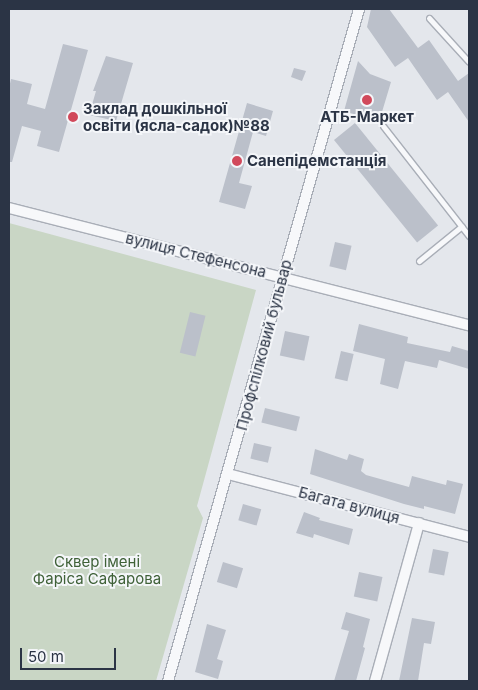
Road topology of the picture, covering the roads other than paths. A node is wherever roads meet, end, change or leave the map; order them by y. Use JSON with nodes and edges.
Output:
{"nodes":[{"id":1,"x":359,"y":9,"type":"edge"},
{"id":2,"x":429,"y":18,"type":"dead end"},
{"id":3,"x":469,"y":62,"type":"edge"},
{"id":4,"x":382,"y":126,"type":"dead end"},
{"id":5,"x":9,"y":208,"type":"edge"},
{"id":6,"x":462,"y":226,"type":"junction"},
{"id":7,"x":469,"y":236,"type":"edge"},
{"id":8,"x":419,"y":260,"type":"dead end"},
{"id":9,"x":283,"y":276,"type":"junction"},
{"id":10,"x":469,"y":324,"type":"edge"},
{"id":11,"x":228,"y":474,"type":"junction"},
{"id":12,"x":419,"y":523,"type":"junction"},
{"id":13,"x":469,"y":537,"type":"edge"},
{"id":14,"x":168,"y":681,"type":"edge"},
{"id":15,"x":375,"y":681,"type":"edge"}],
"edges":[{"from":1,"to":9,"type":"street","name":"Профспілковий бульвар"},
{"from":2,"to":3,"type":"lane"},
{"from":4,"to":6,"type":"lane"},
{"from":5,"to":9,"type":"street","name":"вулиця Стефенсона"},
{"from":6,"to":7,"type":"lane"},
{"from":6,"to":8,"type":"lane"},
{"from":9,"to":10,"type":"street","name":"вулиця Стефенсона"},
{"from":9,"to":11,"type":"street","name":"Профспілковий бульвар"},
{"from":11,"to":12,"type":"street","name":"Багата вулиця"},
{"from":11,"to":14,"type":"street","name":"Профспілковий бульвар"},
{"from":12,"to":13,"type":"street","name":"Багата вулиця"},
{"from":12,"to":15,"type":"street"}]}
